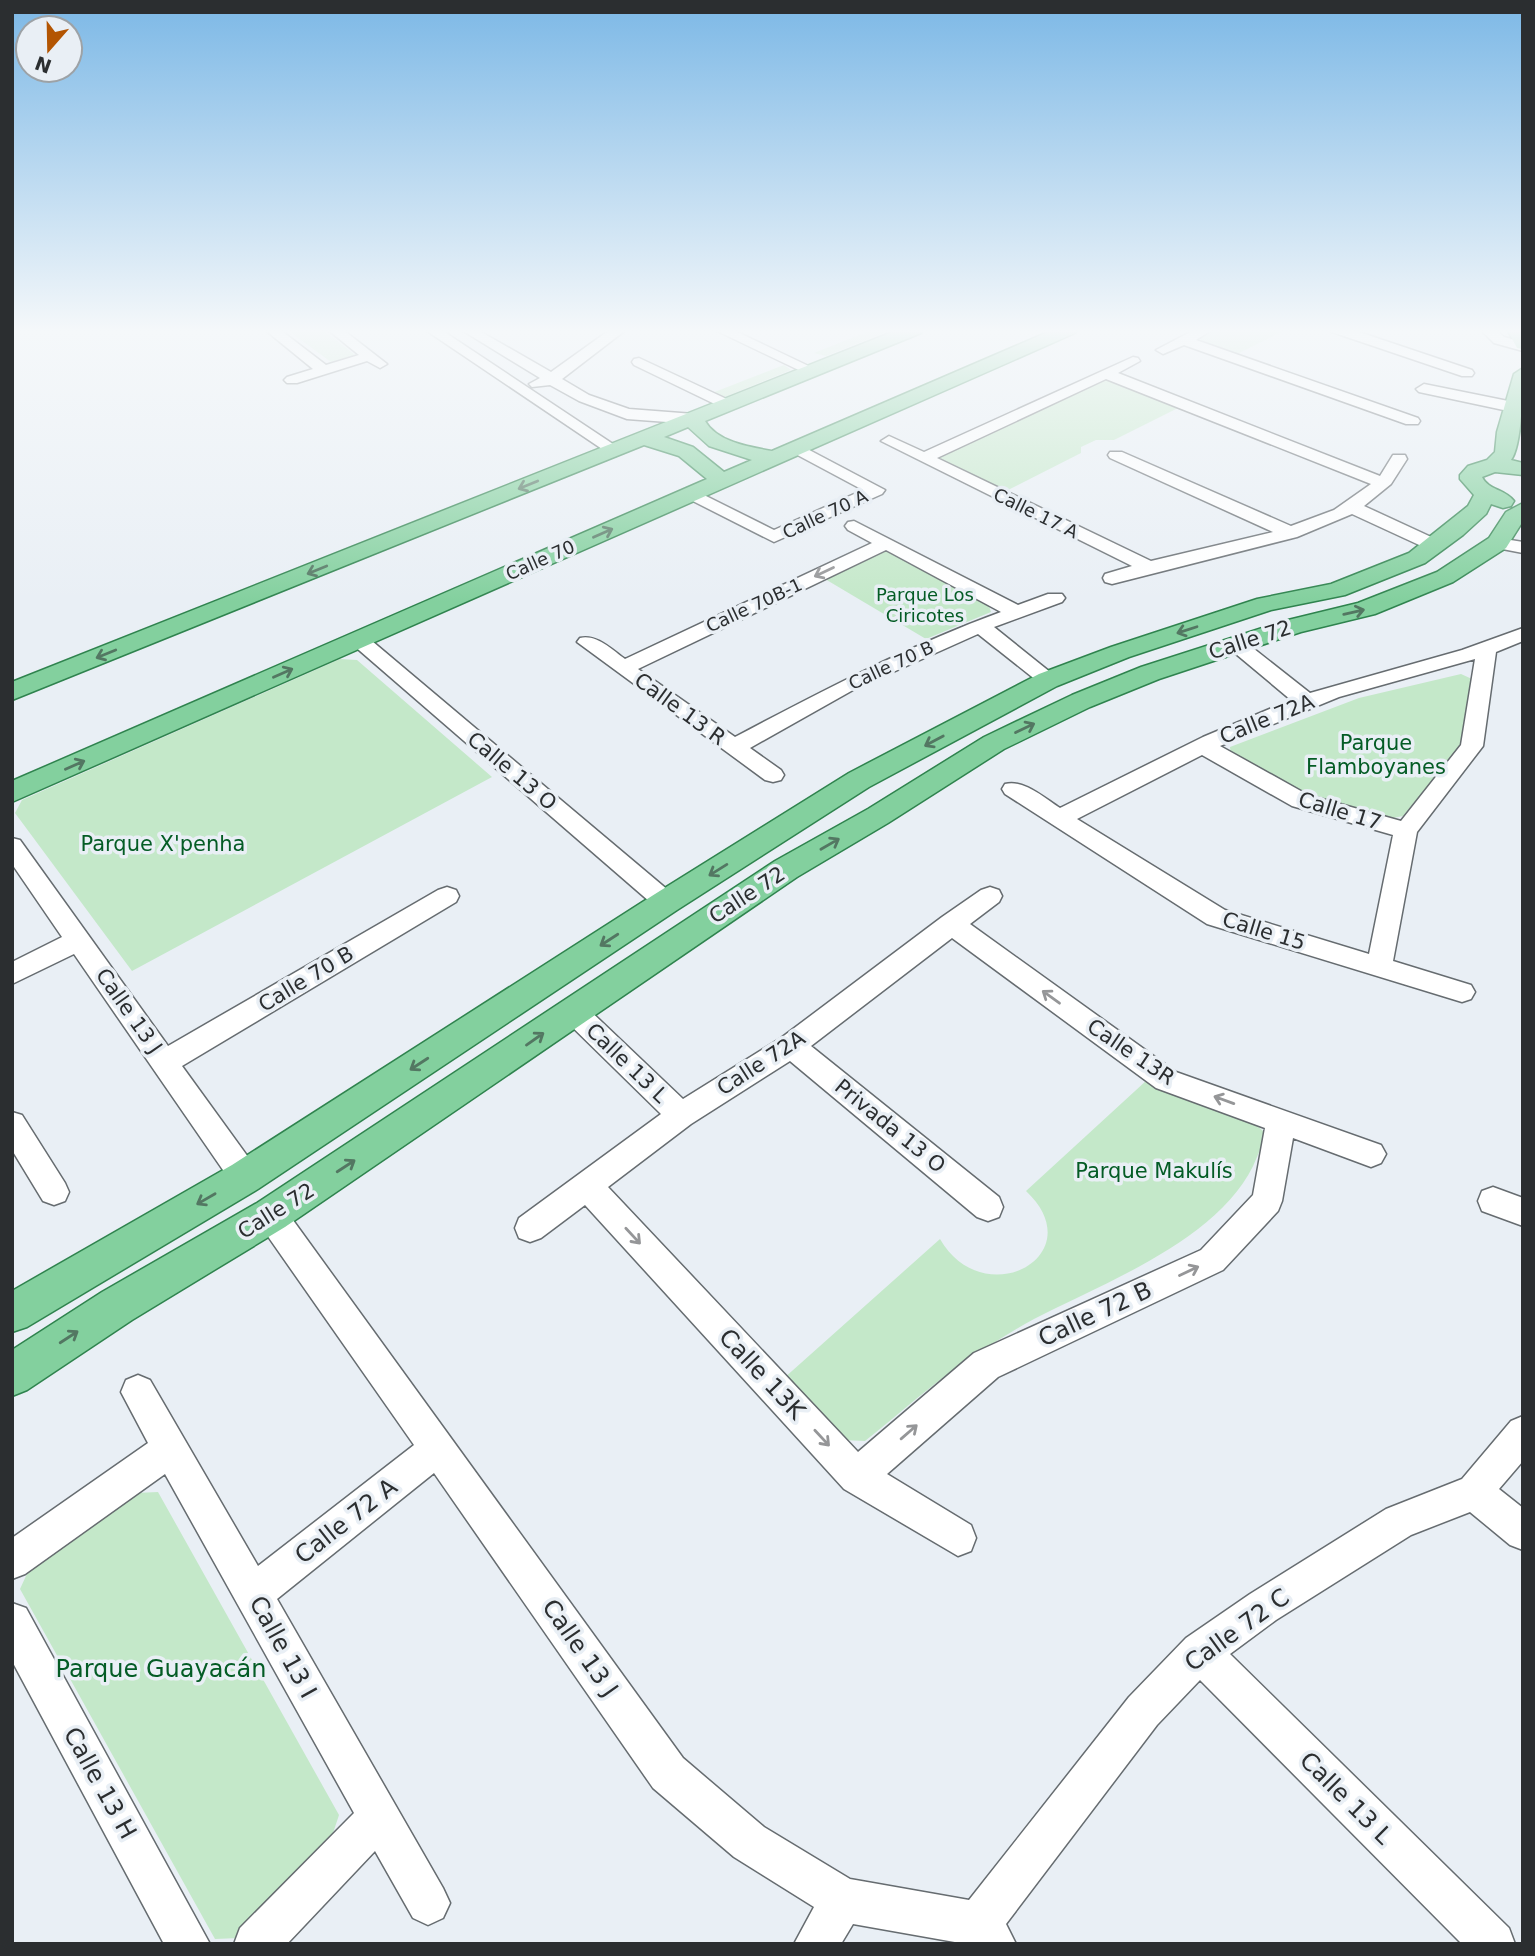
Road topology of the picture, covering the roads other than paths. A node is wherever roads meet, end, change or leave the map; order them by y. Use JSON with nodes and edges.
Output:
{"nodes":[{"id":1,"x":568,"y":420,"type":"edge"},
{"id":2,"x":691,"y":420,"type":"edge"},
{"id":3,"x":695,"y":420,"type":"edge"},
{"id":4,"x":860,"y":420,"type":"edge"},
{"id":5,"x":1006,"y":420,"type":"edge"},
{"id":6,"x":1224,"y":420,"type":"edge"},
{"id":7,"x":1510,"y":420,"type":"edge"},
{"id":8,"x":642,"y":439,"type":"junction"},
{"id":9,"x":889,"y":441,"type":"dead end"},
{"id":10,"x":614,"y":450,"type":"junction"},
{"id":11,"x":785,"y":453,"type":"junction"},
{"id":12,"x":1116,"y":455,"type":"dead end"},
{"id":13,"x":924,"y":458,"type":"junction"},
{"id":14,"x":1399,"y":459,"type":"dead end"},
{"id":15,"x":1494,"y":465,"type":"junction"},
{"id":16,"x":1523,"y":469,"type":"edge"},
{"id":17,"x":720,"y":481,"type":"junction"},
{"id":18,"x":1381,"y":482,"type":"junction"},
{"id":19,"x":1485,"y":494,"type":"junction"},
{"id":20,"x":690,"y":495,"type":"junction"},
{"id":21,"x":1523,"y":504,"type":"edge"},
{"id":22,"x":1351,"y":507,"type":"junction"},
{"id":23,"x":1523,"y":510,"type":"edge"},
{"id":24,"x":854,"y":526,"type":"dead end"},
{"id":25,"x":1291,"y":533,"type":"junction"},
{"id":26,"x":886,"y":543,"type":"junction"},
{"id":27,"x":1510,"y":546,"type":"edge"},
{"id":28,"x":1427,"y":552,"type":"junction"},
{"id":29,"x":1148,"y":567,"type":"junction"},
{"id":30,"x":1450,"y":574,"type":"junction"},
{"id":31,"x":1112,"y":578,"type":"dead end"},
{"id":32,"x":1055,"y":597,"type":"dead end"},
{"id":33,"x":1298,"y":598,"type":"junction"},
{"id":34,"x":1016,"y":612,"type":"junction"},
{"id":35,"x":1235,"y":614,"type":"junction"},
{"id":36,"x":1322,"y":619,"type":"junction"},
{"id":37,"x":980,"y":626,"type":"junction"},
{"id":38,"x":1523,"y":634,"type":"edge"},
{"id":39,"x":1263,"y":636,"type":"junction"},
{"id":40,"x":359,"y":640,"type":"junction"},
{"id":41,"x":587,"y":642,"type":"dead end"},
{"id":42,"x":1237,"y":645,"type":"junction"},
{"id":43,"x":1486,"y":650,"type":"junction"},
{"id":44,"x":623,"y":668,"type":"junction"},
{"id":45,"x":1048,"y":681,"type":"junction"},
{"id":46,"x":12,"y":692,"type":"edge"},
{"id":47,"x":1306,"y":701,"type":"junction"},
{"id":48,"x":972,"y":721,"type":"junction"},
{"id":49,"x":994,"y":744,"type":"junction"},
{"id":50,"x":1203,"y":746,"type":"junction"},
{"id":51,"x":734,"y":747,"type":"junction"},
{"id":52,"x":773,"y":775,"type":"dead end"},
{"id":53,"x":1013,"y":789,"type":"dead end"},
{"id":54,"x":12,"y":792,"type":"edge"},
{"id":55,"x":1059,"y":818,"type":"junction"},
{"id":56,"x":1406,"y":830,"type":"junction"},
{"id":57,"x":759,"y":844,"type":"junction"},
{"id":58,"x":12,"y":846,"type":"edge"},
{"id":59,"x":786,"y":869,"type":"junction"},
{"id":60,"x":447,"y":896,"type":"dead end"},
{"id":61,"x":990,"y":897,"type":"dead end"},
{"id":62,"x":666,"y":902,"type":"junction"},
{"id":63,"x":951,"y":924,"type":"junction"},
{"id":64,"x":78,"y":940,"type":"junction"},
{"id":65,"x":1379,"y":967,"type":"junction"},
{"id":66,"x":12,"y":974,"type":"edge"},
{"id":67,"x":1462,"y":992,"type":"dead end"},
{"id":68,"x":574,"y":1012,"type":"junction"},
{"id":69,"x":454,"y":1041,"type":"junction"},
{"id":70,"x":791,"y":1046,"type":"junction"},
{"id":71,"x":165,"y":1062,"type":"junction"},
{"id":72,"x":485,"y":1074,"type":"junction"},
{"id":73,"x":681,"y":1115,"type":"junction"},
{"id":74,"x":1281,"y":1121,"type":"junction"},
{"id":75,"x":12,"y":1124,"type":"edge"},
{"id":76,"x":1371,"y":1154,"type":"dead end"},
{"id":77,"x":245,"y":1177,"type":"junction"},
{"id":78,"x":587,"y":1186,"type":"junction"},
{"id":79,"x":54,"y":1192,"type":"dead end"},
{"id":80,"x":1493,"y":1201,"type":"dead end"},
{"id":81,"x":988,"y":1207,"type":"dead end"},
{"id":82,"x":1523,"y":1212,"type":"edge"},
{"id":83,"x":271,"y":1215,"type":"junction"},
{"id":84,"x":530,"y":1228,"type":"dead end"},
{"id":85,"x":92,"y":1265,"type":"junction"},
{"id":86,"x":117,"y":1306,"type":"junction"},
{"id":87,"x":12,"y":1313,"type":"edge"},
{"id":88,"x":12,"y":1375,"type":"edge"},
{"id":89,"x":138,"y":1392,"type":"dead end"},
{"id":90,"x":1523,"y":1433,"type":"edge"},
{"id":91,"x":438,"y":1448,"type":"junction"},
{"id":92,"x":170,"y":1449,"type":"junction"},
{"id":93,"x":857,"y":1476,"type":"junction"},
{"id":94,"x":1474,"y":1492,"type":"junction"},
{"id":95,"x":1523,"y":1532,"type":"edge"},
{"id":96,"x":958,"y":1538,"type":"dead end"},
{"id":97,"x":12,"y":1561,"type":"edge"},
{"id":98,"x":253,"y":1594,"type":"junction"},
{"id":99,"x":12,"y":1622,"type":"edge"},
{"id":100,"x":1200,"y":1652,"type":"junction"},
{"id":101,"x":379,"y":1817,"type":"junction"},
{"id":102,"x":844,"y":1900,"type":"junction"},
{"id":103,"x":428,"y":1903,"type":"dead end"},
{"id":104,"x":986,"y":1934,"type":"edge"},
{"id":105,"x":188,"y":1944,"type":"edge"},
{"id":106,"x":256,"y":1944,"type":"edge"},
{"id":107,"x":816,"y":1944,"type":"edge"},
{"id":108,"x":1493,"y":1944,"type":"edge"}],
"edges":[{"from":1,"to":10,"type":"street"},
{"from":2,"to":8,"type":"main road"},
{"from":3,"to":11,"type":"main road"},
{"from":4,"to":11,"type":"main road","name":"Calle 70"},
{"from":5,"to":13,"type":"street"},
{"from":6,"to":18,"type":"street"},
{"from":7,"to":15,"type":"main road"},
{"from":8,"to":10,"type":"main road"},
{"from":8,"to":17,"type":"main road"},
{"from":9,"to":13,"type":"street","name":"Calle 17 A"},
{"from":10,"to":46,"type":"main road","one_way":true},
{"from":11,"to":17,"type":"main road","name":"Calle 70"},
{"from":11,"to":20,"type":"street","name":"Calle 70 A"},
{"from":12,"to":25,"type":"street"},
{"from":13,"to":29,"type":"street","name":"Calle 17 A"},
{"from":14,"to":18,"type":"street"},
{"from":15,"to":16,"type":"main road"},
{"from":15,"to":19,"type":"main road"},
{"from":17,"to":20,"type":"main road","name":"Calle 70"},
{"from":18,"to":22,"type":"street"},
{"from":19,"to":21,"type":"main road"},
{"from":19,"to":28,"type":"main road","name":"Calle 72"},
{"from":40,"to":20,"type":"main road","name":"Calle 70","one_way":true},
{"from":22,"to":25,"type":"street"},
{"from":22,"to":28,"type":"street"},
{"from":23,"to":27,"type":"main road","name":"Calle 72"},
{"from":24,"to":26,"type":"street"},
{"from":25,"to":29,"type":"street"},
{"from":26,"to":34,"type":"street"},
{"from":26,"to":44,"type":"street","name":"Calle 70B-1","one_way":true},
{"from":27,"to":30,"type":"main road","name":"Calle 72"},
{"from":28,"to":30,"type":"main road"},
{"from":28,"to":33,"type":"main road","name":"Calle 72"},
{"from":29,"to":31,"type":"street"},
{"from":36,"to":30,"type":"main road","name":"Calle 72","one_way":true},
{"from":32,"to":34,"type":"street","name":"Calle 70 B"},
{"from":33,"to":35,"type":"main road","name":"Calle 72"},
{"from":33,"to":36,"type":"main road"},
{"from":34,"to":37,"type":"street","name":"Calle 70 B"},
{"from":35,"to":39,"type":"main road"},
{"from":35,"to":45,"type":"main road","name":"Calle 72","one_way":true},
{"from":36,"to":39,"type":"main road","name":"Calle 72"},
{"from":37,"to":45,"type":"street"},
{"from":37,"to":51,"type":"street","name":"Calle 70 B"},
{"from":38,"to":43,"type":"street","name":"Calle 72A"},
{"from":39,"to":42,"type":"main road","name":"Calle 72"},
{"from":54,"to":40,"type":"main road","name":"Calle 70","one_way":true},
{"from":40,"to":62,"type":"street","name":"Calle 13 O"},
{"from":41,"to":44,"type":"street","name":"Calle 13 R"},
{"from":42,"to":47,"type":"street"},
{"from":49,"to":42,"type":"main road","name":"Calle 72","one_way":true},
{"from":43,"to":47,"type":"street","name":"Calle 72A"},
{"from":43,"to":56,"type":"street"},
{"from":44,"to":51,"type":"street","name":"Calle 13 R"},
{"from":45,"to":48,"type":"main road","name":"Calle 72"},
{"from":47,"to":50,"type":"street","name":"Calle 72A"},
{"from":48,"to":49,"type":"main road"},
{"from":48,"to":57,"type":"main road","name":"Calle 72","one_way":true},
{"from":59,"to":49,"type":"main road","name":"Calle 72","one_way":true},
{"from":50,"to":55,"type":"street","name":"Calle 72A"},
{"from":50,"to":56,"type":"street","name":"Calle 17"},
{"from":51,"to":52,"type":"street","name":"Calle 13 R"},
{"from":53,"to":55,"type":"street","name":"Calle 15"},
{"from":55,"to":65,"type":"street","name":"Calle 15"},
{"from":56,"to":65,"type":"street"},
{"from":57,"to":59,"type":"main road"},
{"from":57,"to":62,"type":"main road","name":"Calle 72","one_way":true},
{"from":58,"to":64,"type":"street","name":"Calle 13 J"},
{"from":59,"to":68,"type":"main road","name":"Calle 72"},
{"from":60,"to":71,"type":"street","name":"Calle 70 B"},
{"from":61,"to":63,"type":"street","name":"Calle 72A"},
{"from":62,"to":69,"type":"main road","name":"Calle 72","one_way":true},
{"from":63,"to":70,"type":"street","name":"Calle 72A"},
{"from":74,"to":63,"type":"street","name":"Calle 13R","one_way":true},
{"from":64,"to":66,"type":"street"},
{"from":64,"to":71,"type":"street","name":"Calle 13 J"},
{"from":65,"to":67,"type":"street","name":"Calle 15"},
{"from":72,"to":68,"type":"main road","name":"Calle 72","one_way":true},
{"from":68,"to":73,"type":"street","name":"Calle 13 L"},
{"from":69,"to":72,"type":"main road"},
{"from":69,"to":77,"type":"main road","name":"Calle 72","one_way":true},
{"from":70,"to":73,"type":"street","name":"Calle 72A"},
{"from":70,"to":81,"type":"street","name":"Privada 13 O"},
{"from":71,"to":77,"type":"street","name":"Calle 13 J"},
{"from":83,"to":72,"type":"main road","name":"Calle 72","one_way":true},
{"from":73,"to":78,"type":"street","name":"Calle 72A"},
{"from":74,"to":76,"type":"street","name":"Calle 13R"},
{"from":93,"to":74,"type":"street","name":"Calle 72 B","one_way":true},
{"from":75,"to":79,"type":"street"},
{"from":77,"to":85,"type":"main road","name":"Calle 72","one_way":true},
{"from":78,"to":84,"type":"street","name":"Calle 72A"},
{"from":78,"to":93,"type":"street","name":"Calle 13K","one_way":true},
{"from":80,"to":82,"type":"street"},
{"from":83,"to":86,"type":"main road","name":"Calle 72"},
{"from":83,"to":91,"type":"street","name":"Calle 13 J"},
{"from":85,"to":86,"type":"main road"},
{"from":85,"to":87,"type":"main road","name":"Calle 72"},
{"from":88,"to":86,"type":"main road","name":"Calle 72","one_way":true},
{"from":89,"to":92,"type":"street","name":"Calle 13 I"},
{"from":90,"to":94,"type":"street","name":"Calle 72 C"},
{"from":91,"to":98,"type":"street","name":"Calle 72 A"},
{"from":91,"to":102,"type":"street","name":"Calle 13 J"},
{"from":92,"to":97,"type":"street"},
{"from":92,"to":98,"type":"street","name":"Calle 13 I"},
{"from":93,"to":96,"type":"street","name":"Calle 13K"},
{"from":94,"to":95,"type":"street"},
{"from":94,"to":100,"type":"street","name":"Calle 72 C"},
{"from":98,"to":101,"type":"street","name":"Calle 13 I"},
{"from":99,"to":105,"type":"street","name":"Calle 13 H"},
{"from":100,"to":104,"type":"street","name":"Calle 72 C"},
{"from":100,"to":108,"type":"street","name":"Calle 13 L"},
{"from":101,"to":103,"type":"street","name":"Calle 13 I"},
{"from":101,"to":106,"type":"street"},
{"from":102,"to":104,"type":"street","name":"Calle 13 J"},
{"from":102,"to":107,"type":"street"}]}
